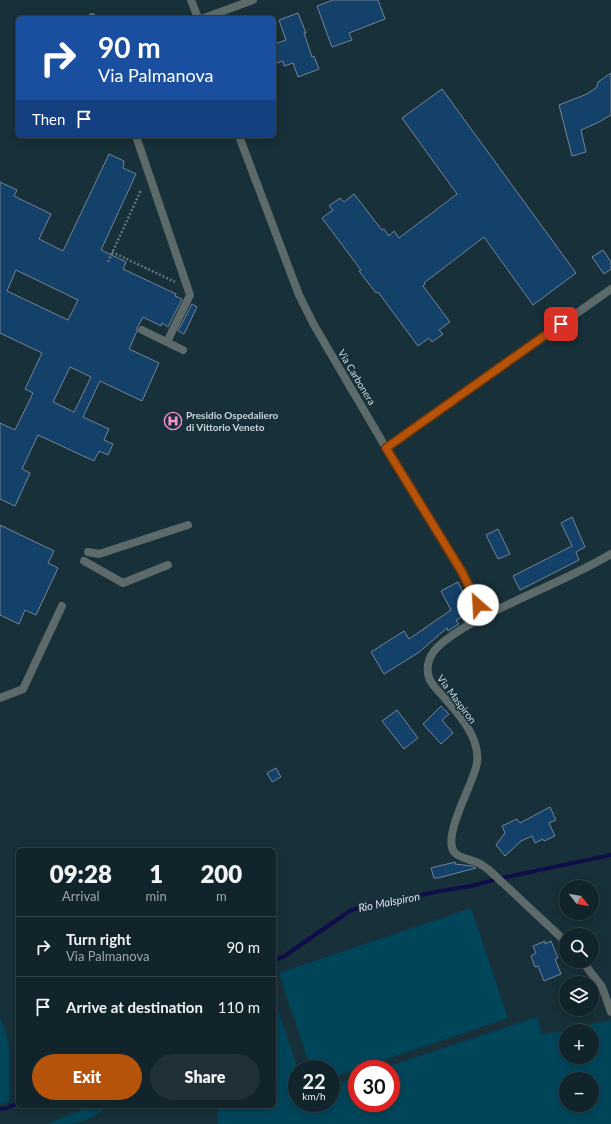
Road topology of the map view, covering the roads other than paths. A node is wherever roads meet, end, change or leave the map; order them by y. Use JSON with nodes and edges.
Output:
{"nodes":[{"id":1,"x":191,"y":0,"type":"edge"},
{"id":2,"x":253,"y":0,"type":"edge"},
{"id":3,"x":197,"y":16,"type":"edge"},
{"id":4,"x":209,"y":16,"type":"edge"},
{"id":5,"x":137,"y":138,"type":"edge"},
{"id":6,"x":240,"y":138,"type":"edge"},
{"id":7,"x":611,"y":288,"type":"edge"},
{"id":8,"x":142,"y":330,"type":"dead end"},
{"id":9,"x":167,"y":342,"type":"junction"},
{"id":10,"x":183,"y":350,"type":"dead end"},
{"id":11,"x":386,"y":448,"type":"junction"},
{"id":12,"x":188,"y":525,"type":"dead end"},
{"id":13,"x":88,"y":552,"type":"dead end"},
{"id":14,"x":611,"y":554,"type":"edge"},
{"id":15,"x":84,"y":561,"type":"dead end"},
{"id":16,"x":168,"y":565,"type":"dead end"},
{"id":17,"x":62,"y":606,"type":"dead end"},
{"id":18,"x":483,"y":616,"type":"junction"},
{"id":19,"x":0,"y":698,"type":"edge"},
{"id":20,"x":559,"y":935,"type":"edge"},
{"id":21,"x":587,"y":968,"type":"edge"},
{"id":22,"x":611,"y":1012,"type":"edge"}],
"edges":[{"from":1,"to":3,"type":"street"},
{"from":2,"to":4,"type":"street"},
{"from":5,"to":9,"type":"street"},
{"from":6,"to":11,"type":"street","name":"Via Carbonera"},
{"from":7,"to":11,"type":"street"},
{"from":8,"to":9,"type":"street"},
{"from":9,"to":10,"type":"street"},
{"from":11,"to":18,"type":"street","name":"Via Carbonera"},
{"from":12,"to":13,"type":"street"},
{"from":14,"to":18,"type":"street","name":"Via Maspiron"},
{"from":15,"to":16,"type":"street"},
{"from":17,"to":19,"type":"street"},
{"from":18,"to":20,"type":"street","name":"Via Maspiron"},
{"from":21,"to":22,"type":"street"}]}
